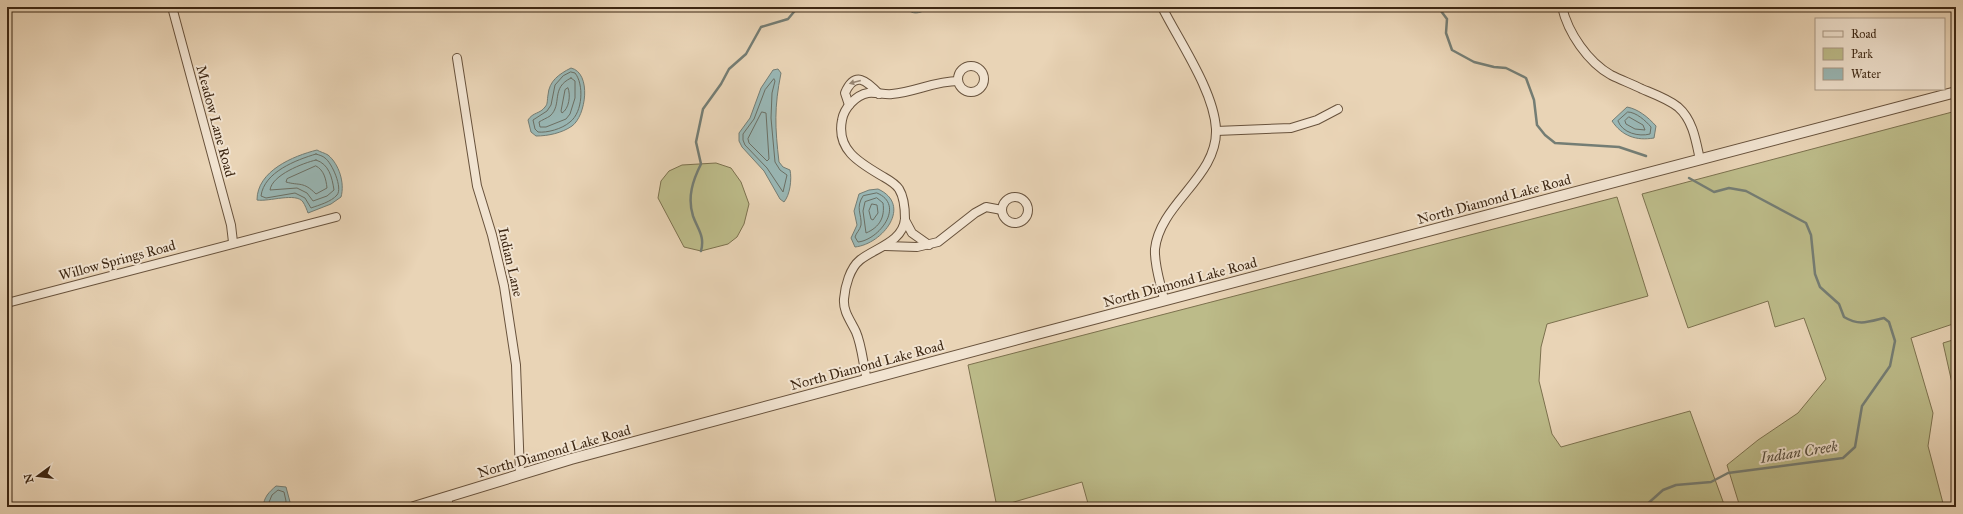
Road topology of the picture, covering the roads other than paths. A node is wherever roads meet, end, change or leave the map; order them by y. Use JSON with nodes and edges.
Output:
{"nodes":[{"id":1,"x":172,"y":7,"type":"edge"},
{"id":2,"x":1162,"y":7,"type":"edge"},
{"id":3,"x":1562,"y":7,"type":"edge"},
{"id":4,"x":457,"y":58,"type":"dead end"},
{"id":5,"x":958,"y":81,"type":"dead end"},
{"id":6,"x":1956,"y":92,"type":"edge"},
{"id":7,"x":879,"y":94,"type":"junction"},
{"id":8,"x":849,"y":105,"type":"junction"},
{"id":9,"x":1338,"y":109,"type":"dead end"},
{"id":10,"x":1216,"y":131,"type":"junction"},
{"id":11,"x":1700,"y":160,"type":"junction"},
{"id":12,"x":1002,"y":210,"type":"dead end"},
{"id":13,"x":336,"y":217,"type":"dead end"},
{"id":14,"x":905,"y":220,"type":"junction"},
{"id":15,"x":234,"y":242,"type":"junction"},
{"id":16,"x":929,"y":245,"type":"junction"},
{"id":17,"x":885,"y":246,"type":"junction"},
{"id":18,"x":1164,"y":300,"type":"junction"},
{"id":19,"x":7,"y":303,"type":"edge"},
{"id":20,"x":867,"y":380,"type":"junction"},
{"id":21,"x":520,"y":474,"type":"junction"},
{"id":22,"x":447,"y":497,"type":"junction"},
{"id":23,"x":414,"y":507,"type":"edge"},
{"id":24,"x":449,"y":507,"type":"edge"}],
"edges":[{"from":1,"to":15,"type":"street","name":"Meadow Lane Road"},
{"from":2,"to":10,"type":"street"},
{"from":3,"to":11,"type":"street"},
{"from":4,"to":21,"type":"street","name":"Indian Lane"},
{"from":5,"to":7,"type":"street"},
{"from":6,"to":11,"type":"street","name":"North Diamond Lake Road"},
{"from":7,"to":8,"type":"street"},
{"from":7,"to":8,"type":"street","one_way":true},
{"from":8,"to":14,"type":"street"},
{"from":9,"to":10,"type":"street"},
{"from":10,"to":18,"type":"street"},
{"from":11,"to":18,"type":"street","name":"North Diamond Lake Road"},
{"from":12,"to":16,"type":"street"},
{"from":13,"to":15,"type":"street","name":"Willow Springs Road"},
{"from":14,"to":16,"type":"street"},
{"from":14,"to":17,"type":"street"},
{"from":15,"to":19,"type":"street","name":"Willow Springs Road"},
{"from":16,"to":17,"type":"street"},
{"from":17,"to":20,"type":"street"},
{"from":18,"to":20,"type":"street","name":"North Diamond Lake Road"},
{"from":20,"to":21,"type":"street","name":"North Diamond Lake Road"},
{"from":21,"to":22,"type":"street","name":"North Diamond Lake Road"},
{"from":22,"to":23,"type":"street","name":"North Diamond Lake Road"},
{"from":22,"to":24,"type":"street"}]}
